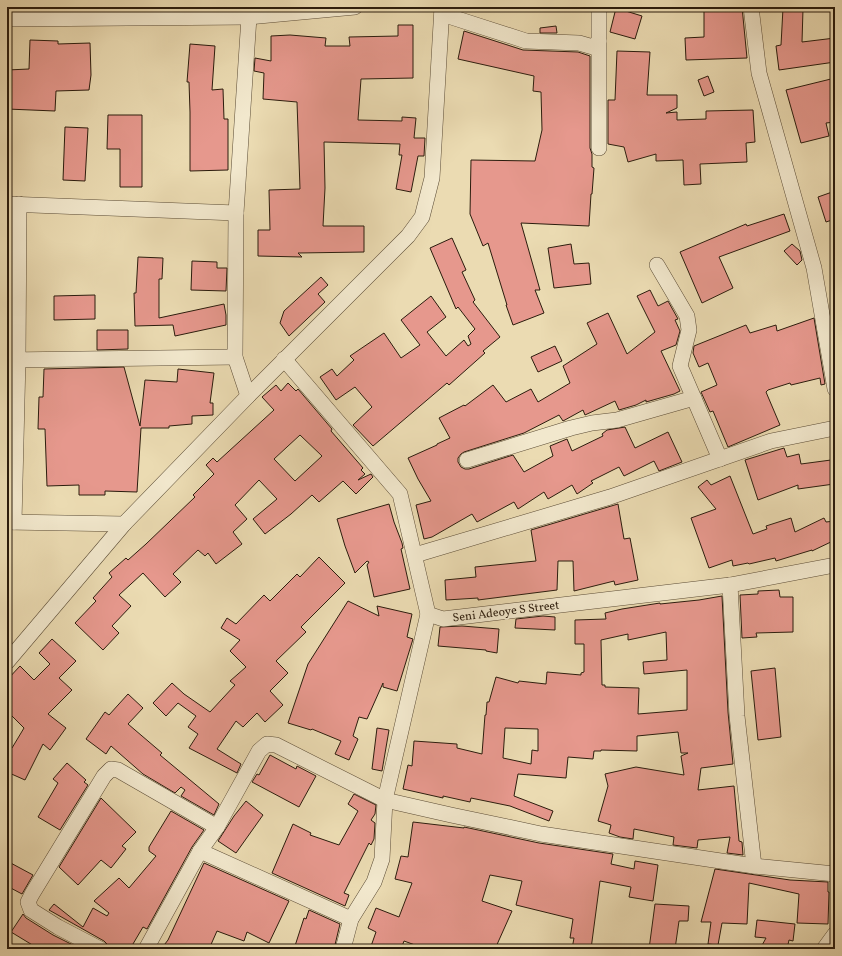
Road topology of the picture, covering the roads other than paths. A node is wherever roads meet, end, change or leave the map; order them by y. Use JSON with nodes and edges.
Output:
{"nodes":[{"id":1,"x":355,"y":7,"type":"edge"},
{"id":2,"x":599,"y":7,"type":"edge"},
{"id":3,"x":751,"y":7,"type":"edge"},
{"id":4,"x":442,"y":10,"type":"edge"},
{"id":5,"x":88,"y":13,"type":"edge"},
{"id":6,"x":250,"y":17,"type":"junction"},
{"id":7,"x":7,"y":19,"type":"edge"},
{"id":8,"x":598,"y":41,"type":"junction"},
{"id":9,"x":599,"y":148,"type":"dead end"},
{"id":10,"x":13,"y":204,"type":"edge"},
{"id":11,"x":236,"y":213,"type":"junction"},
{"id":12,"x":657,"y":265,"type":"dead end"},
{"id":13,"x":235,"y":357,"type":"junction"},
{"id":14,"x":284,"y":359,"type":"junction"},
{"id":15,"x":13,"y":360,"type":"edge"},
{"id":16,"x":835,"y":389,"type":"edge"},
{"id":17,"x":248,"y":396,"type":"junction"},
{"id":18,"x":694,"y":398,"type":"junction"},
{"id":19,"x":835,"y":428,"type":"edge"},
{"id":20,"x":720,"y":459,"type":"junction"},
{"id":21,"x":467,"y":460,"type":"dead end"},
{"id":22,"x":11,"y":522,"type":"edge"},
{"id":23,"x":124,"y":524,"type":"junction"},
{"id":24,"x":415,"y":555,"type":"junction"},
{"id":25,"x":835,"y":565,"type":"edge"},
{"id":26,"x":730,"y":585,"type":"junction"},
{"id":27,"x":428,"y":614,"type":"junction"},
{"id":28,"x":7,"y":662,"type":"edge"},
{"id":29,"x":385,"y":800,"type":"junction"},
{"id":30,"x":217,"y":827,"type":"junction"},
{"id":31,"x":200,"y":851,"type":"junction"},
{"id":32,"x":754,"y":866,"type":"junction"},
{"id":33,"x":835,"y":874,"type":"edge"},
{"id":34,"x":352,"y":919,"type":"junction"},
{"id":35,"x":100,"y":949,"type":"edge"},
{"id":36,"x":146,"y":949,"type":"edge"},
{"id":37,"x":343,"y":949,"type":"edge"}],
"edges":[{"from":1,"to":6,"type":"street"},
{"from":2,"to":8,"type":"street"},
{"from":3,"to":16,"type":"street"},
{"from":4,"to":8,"type":"street"},
{"from":4,"to":14,"type":"street"},
{"from":5,"to":6,"type":"street"},
{"from":5,"to":7,"type":"street"},
{"from":6,"to":11,"type":"street"},
{"from":8,"to":9,"type":"street"},
{"from":10,"to":11,"type":"street"},
{"from":10,"to":15,"type":"street"},
{"from":11,"to":13,"type":"street"},
{"from":12,"to":18,"type":"street"},
{"from":13,"to":15,"type":"street"},
{"from":13,"to":17,"type":"street"},
{"from":14,"to":17,"type":"street"},
{"from":14,"to":24,"type":"street"},
{"from":15,"to":22,"type":"street"},
{"from":17,"to":23,"type":"street"},
{"from":18,"to":20,"type":"street"},
{"from":18,"to":21,"type":"street"},
{"from":19,"to":20,"type":"street"},
{"from":20,"to":24,"type":"street"},
{"from":22,"to":23,"type":"street"},
{"from":23,"to":28,"type":"street"},
{"from":24,"to":27,"type":"street"},
{"from":25,"to":26,"type":"street","name":"Seni Adeoye S Street"},
{"from":26,"to":27,"type":"street","name":"Seni Adeoye S Street"},
{"from":26,"to":32,"type":"street"},
{"from":27,"to":29,"type":"street"},
{"from":29,"to":30,"type":"street"},
{"from":29,"to":32,"type":"street"},
{"from":29,"to":34,"type":"street"},
{"from":30,"to":31,"type":"street"},
{"from":30,"to":35,"type":"street"},
{"from":31,"to":34,"type":"street"},
{"from":31,"to":36,"type":"street"},
{"from":32,"to":33,"type":"street"},
{"from":34,"to":37,"type":"street"}]}
